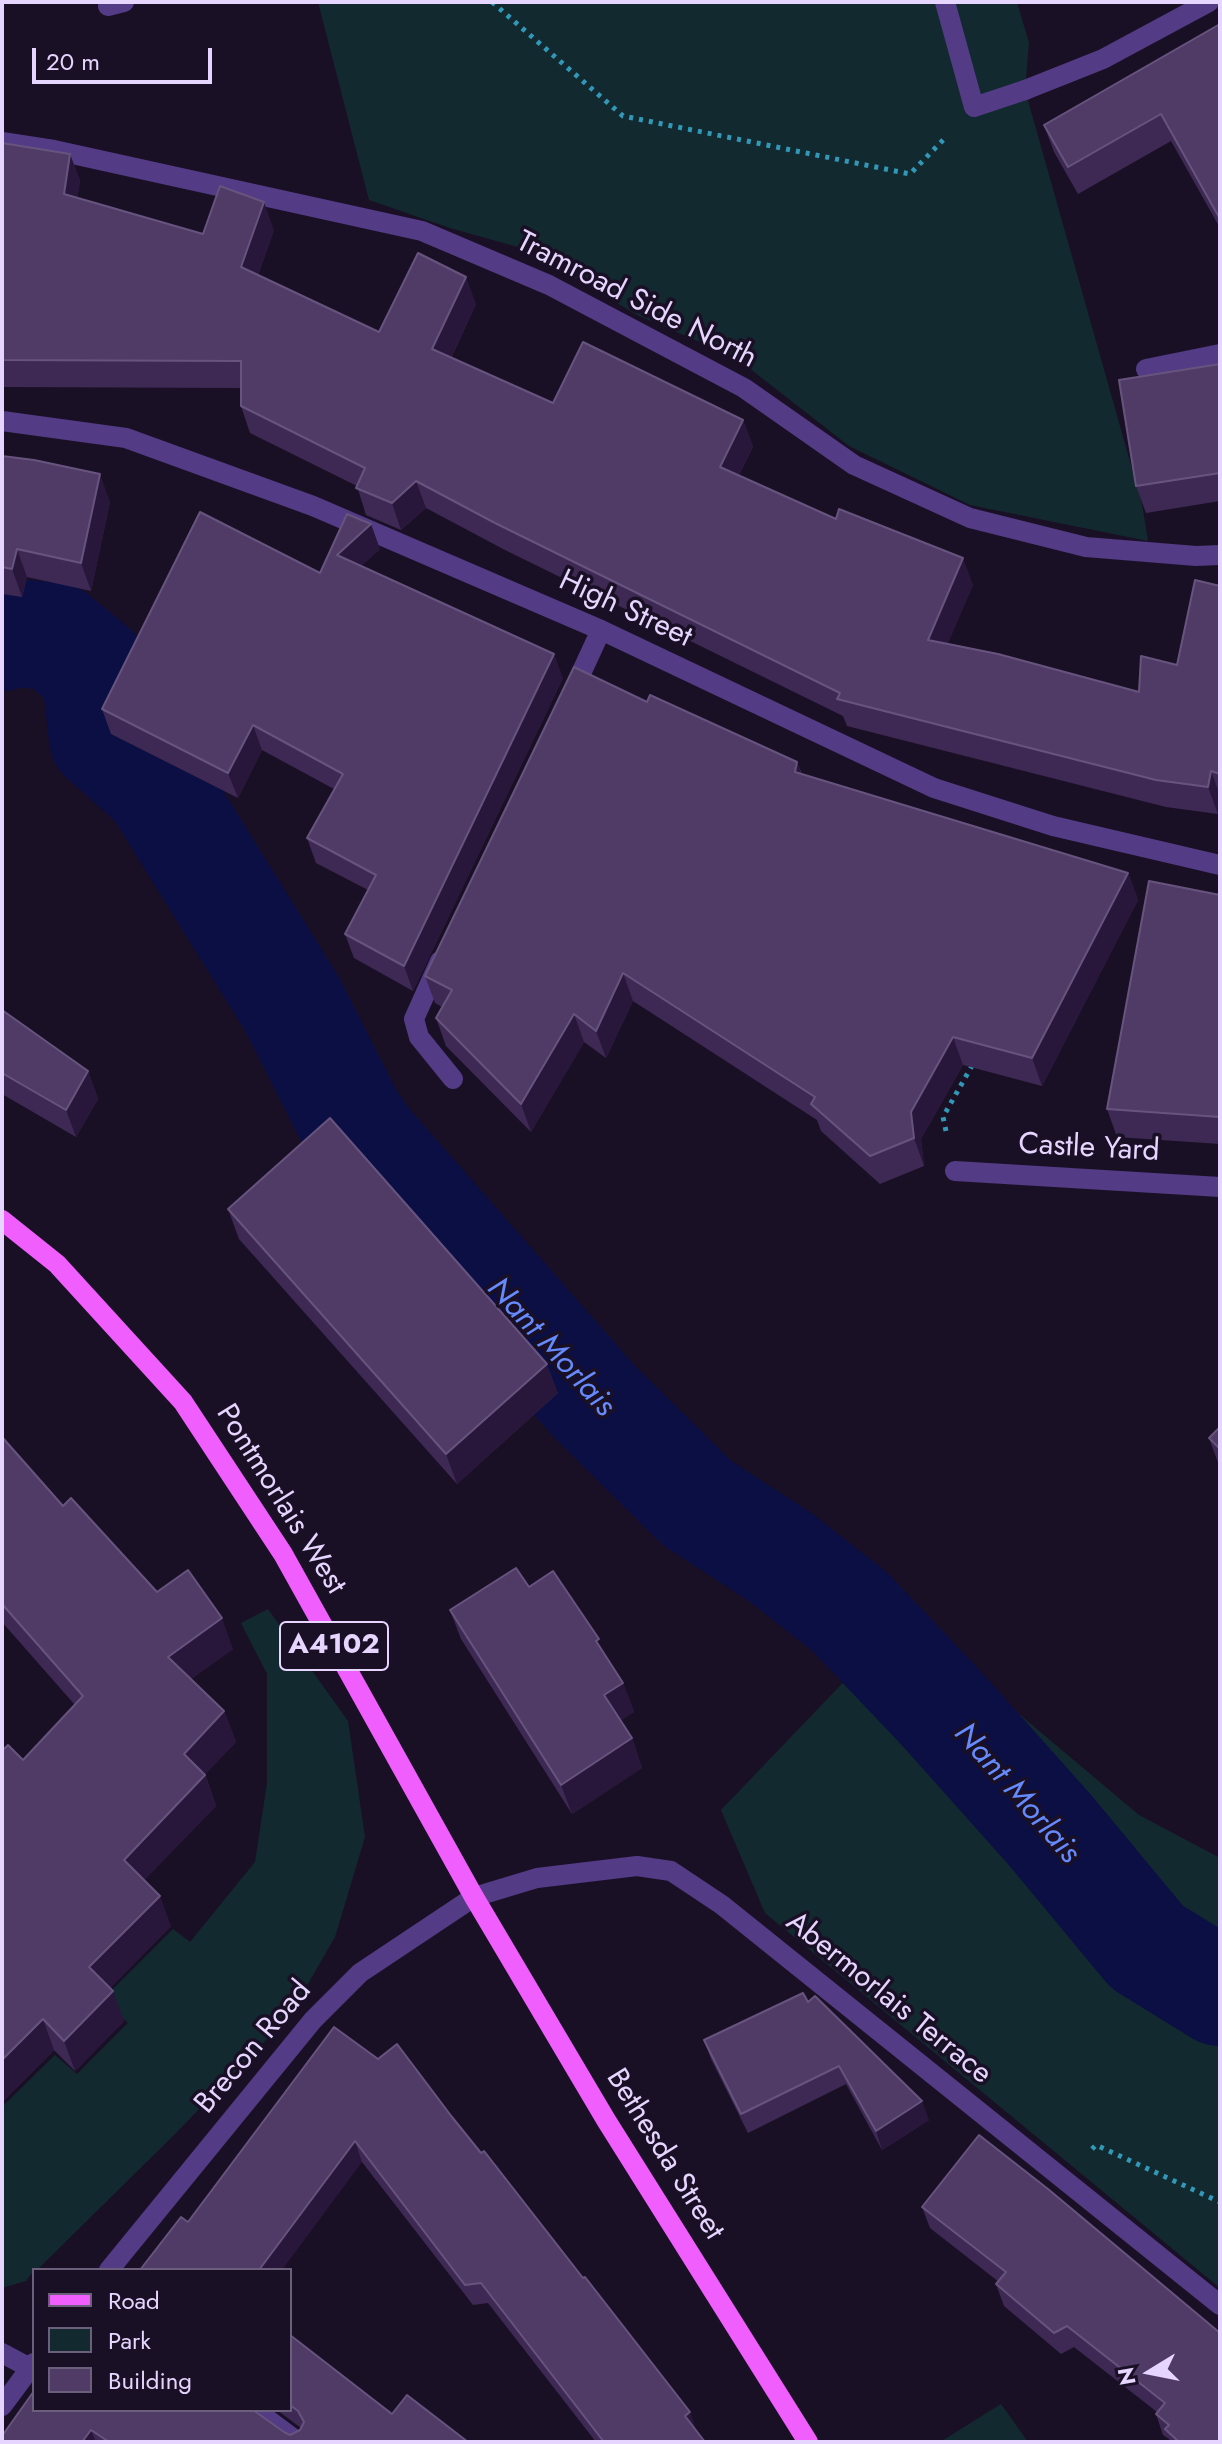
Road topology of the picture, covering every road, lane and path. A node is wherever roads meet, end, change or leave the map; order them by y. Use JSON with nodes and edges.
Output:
{"nodes":[{"id":1,"x":492,"y":2,"type":"edge"},
{"id":2,"x":945,"y":2,"type":"edge"},
{"id":3,"x":1209,"y":2,"type":"edge"},
{"id":4,"x":974,"y":107,"type":"junction"},
{"id":5,"x":2,"y":142,"type":"edge"},
{"id":6,"x":1220,"y":354,"type":"edge"},
{"id":7,"x":1146,"y":369,"type":"dead end"},
{"id":8,"x":2,"y":421,"type":"edge"},
{"id":9,"x":1220,"y":555,"type":"edge"},
{"id":10,"x":601,"y":630,"type":"junction"},
{"id":11,"x":561,"y":714,"type":"edge"},
{"id":12,"x":1220,"y":865,"type":"edge"},
{"id":13,"x":446,"y":948,"type":"edge"},
{"id":14,"x":981,"y":1049,"type":"edge"},
{"id":15,"x":453,"y":1079,"type":"dead end"},
{"id":16,"x":955,"y":1171,"type":"joint"},
{"id":17,"x":1220,"y":1187,"type":"edge"},
{"id":18,"x":2,"y":1220,"type":"edge"},
{"id":19,"x":474,"y":1897,"type":"junction"},
{"id":20,"x":1062,"y":2177,"type":"junction"},
{"id":21,"x":1220,"y":2202,"type":"edge"},
{"id":22,"x":111,"y":2268,"type":"edge"},
{"id":23,"x":1220,"y":2305,"type":"edge"},
{"id":24,"x":2,"y":2353,"type":"edge"},
{"id":25,"x":32,"y":2365,"type":"edge"},
{"id":26,"x":2,"y":2406,"type":"edge"},
{"id":27,"x":258,"y":2412,"type":"edge"},
{"id":28,"x":298,"y":2442,"type":"edge"},
{"id":29,"x":808,"y":2442,"type":"edge"}],
"edges":[{"from":1,"to":4,"type":"path"},
{"from":2,"to":4,"type":"street"},
{"from":3,"to":4,"type":"street"},
{"from":5,"to":9,"type":"street","name":"Tramroad Side North"},
{"from":6,"to":7,"type":"street"},
{"from":8,"to":10,"type":"street","name":"High Street"},
{"from":10,"to":11,"type":"street"},
{"from":10,"to":12,"type":"street","name":"High Street"},
{"from":13,"to":15,"type":"street"},
{"from":14,"to":16,"type":"path"},
{"from":16,"to":17,"type":"street","name":"Castle Yard"},
{"from":18,"to":19,"type":"main road","name":"Pontmorlais West","number":"A4102"},
{"from":19,"to":20,"type":"street","name":"Abermorlais Terrace"},
{"from":19,"to":22,"type":"street","name":"Brecon Road"},
{"from":19,"to":29,"type":"main road","name":"Bethesda Street","number":"A4102"},
{"from":20,"to":21,"type":"path"},
{"from":20,"to":23,"type":"street","name":"Abermorlais Terrace"},
{"from":24,"to":25,"type":"street"},
{"from":25,"to":26,"type":"street"},
{"from":27,"to":28,"type":"street"}]}
